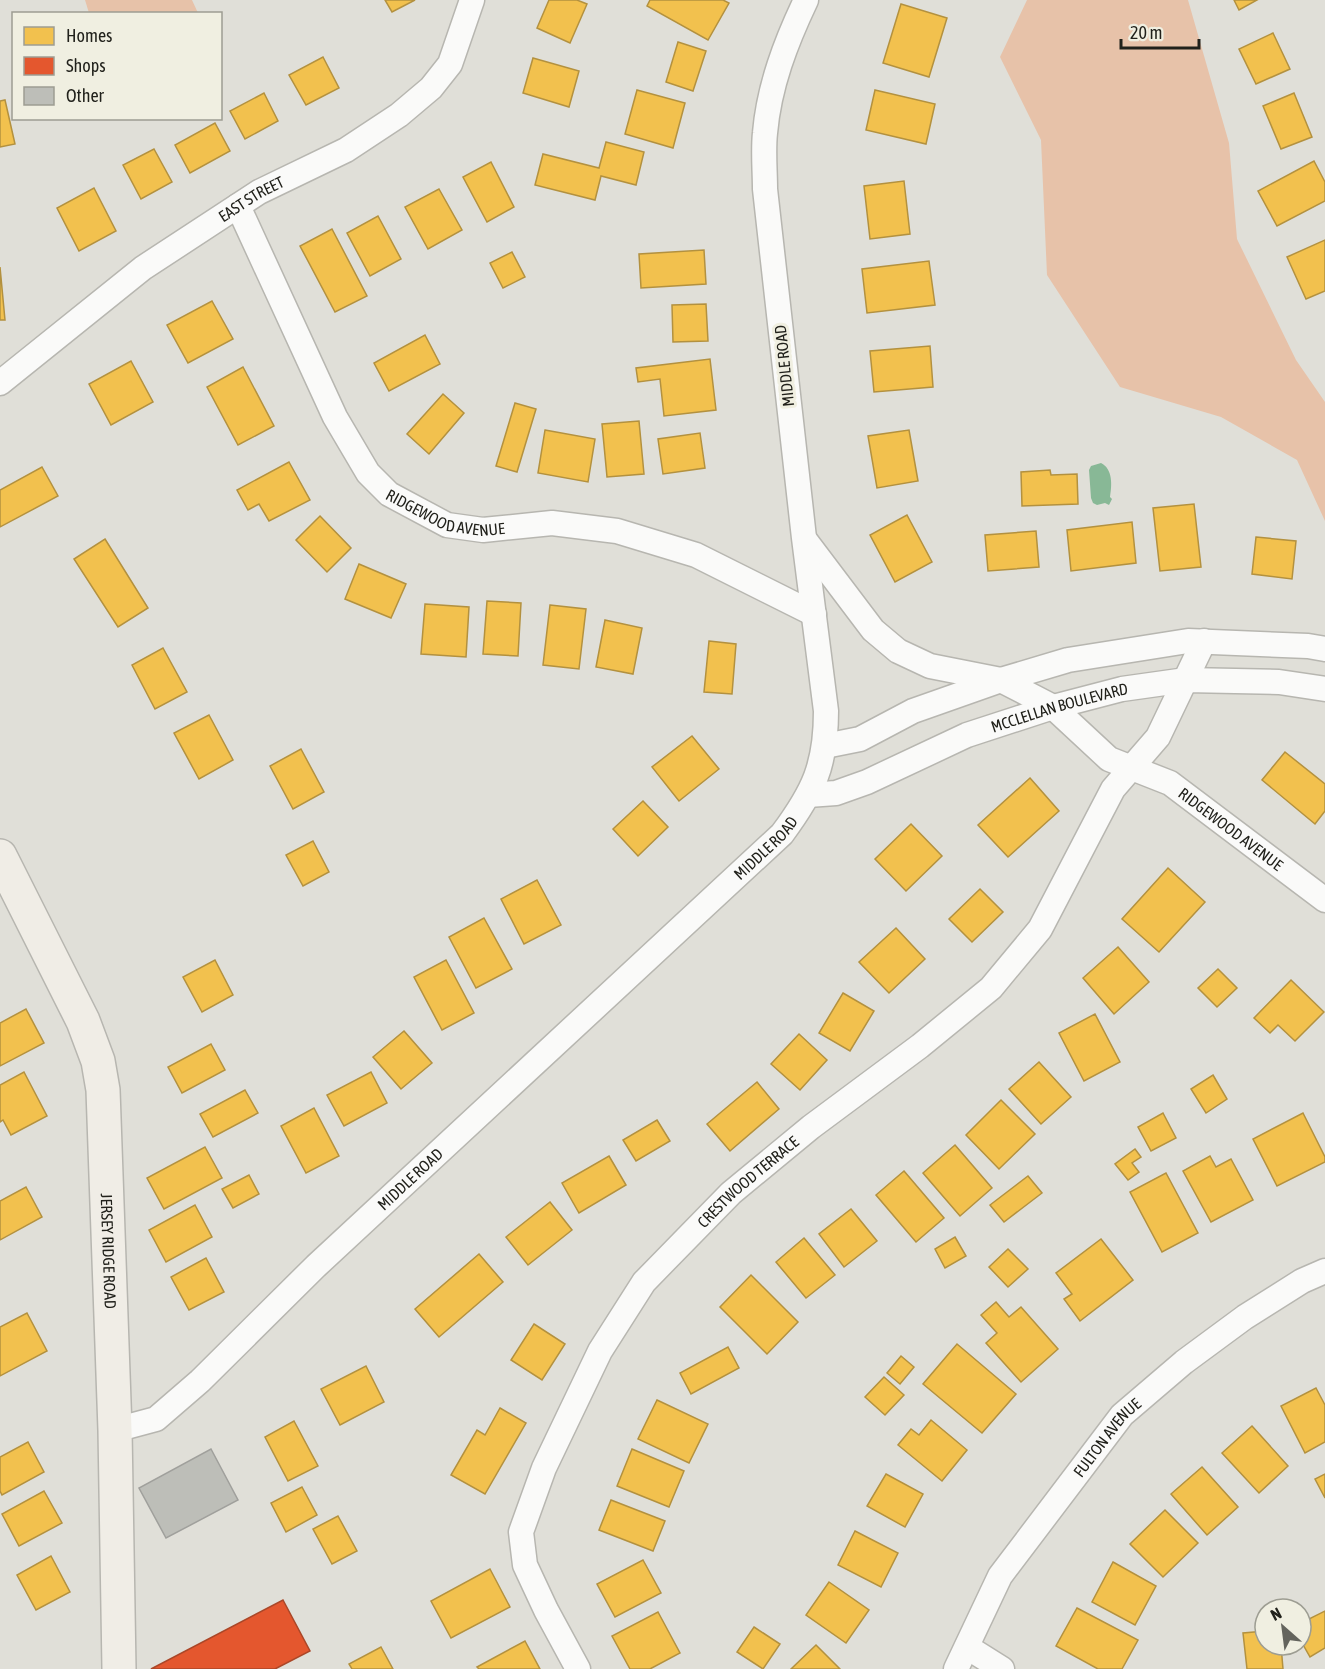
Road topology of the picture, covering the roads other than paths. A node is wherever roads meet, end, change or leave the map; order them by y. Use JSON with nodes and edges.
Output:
{"nodes":[{"id":1,"x":472,"y":0,"type":"edge"},
{"id":2,"x":806,"y":0,"type":"edge"},
{"id":3,"x":238,"y":206,"type":"junction"},
{"id":4,"x":0,"y":383,"type":"edge"},
{"id":5,"x":804,"y":538,"type":"junction"},
{"id":6,"x":814,"y":614,"type":"junction"},
{"id":7,"x":1204,"y":641,"type":"junction"},
{"id":8,"x":1325,"y":649,"type":"edge"},
{"id":9,"x":1002,"y":680,"type":"junction"},
{"id":10,"x":1186,"y":680,"type":"junction"},
{"id":11,"x":1325,"y":689,"type":"edge"},
{"id":12,"x":1053,"y":707,"type":"junction"},
{"id":13,"x":825,"y":746,"type":"junction"},
{"id":14,"x":1132,"y":768,"type":"junction"},
{"id":15,"x":808,"y":795,"type":"junction"},
{"id":16,"x":0,"y":856,"type":"edge"},
{"id":17,"x":1325,"y":900,"type":"edge"},
{"id":18,"x":1325,"y":1270,"type":"edge"},
{"id":19,"x":115,"y":1430,"type":"junction"},
{"id":20,"x":967,"y":1647,"type":"junction"},
{"id":21,"x":119,"y":1669,"type":"edge"},
{"id":22,"x":578,"y":1669,"type":"edge"},
{"id":23,"x":956,"y":1669,"type":"edge"},
{"id":24,"x":1002,"y":1669,"type":"edge"}],
"edges":[{"from":1,"to":3,"type":"street","name":"EAST STREET"},
{"from":2,"to":5,"type":"street","name":"MIDDLE ROAD"},
{"from":3,"to":4,"type":"street","name":"EAST STREET"},
{"from":3,"to":6,"type":"street","name":"RIDGEWOOD AVENUE"},
{"from":5,"to":6,"type":"street","name":"MIDDLE ROAD"},
{"from":5,"to":9,"type":"street"},
{"from":6,"to":13,"type":"street","name":"MIDDLE ROAD"},
{"from":7,"to":8,"type":"street"},
{"from":7,"to":9,"type":"street"},
{"from":7,"to":10,"type":"street"},
{"from":9,"to":12,"type":"street","name":"RIDGEWOOD AVENUE"},
{"from":9,"to":13,"type":"street"},
{"from":10,"to":11,"type":"street","name":"MCCLELLAN BOULEVARD"},
{"from":10,"to":12,"type":"street","name":"MCCLELLAN BOULEVARD"},
{"from":10,"to":14,"type":"street"},
{"from":12,"to":14,"type":"street","name":"RIDGEWOOD AVENUE"},
{"from":12,"to":15,"type":"street","name":"MCCLELLAN BOULEVARD"},
{"from":13,"to":15,"type":"street","name":"MIDDLE ROAD"},
{"from":14,"to":17,"type":"street","name":"RIDGEWOOD AVENUE"},
{"from":14,"to":22,"type":"street","name":"CRESTWOOD TERRACE"},
{"from":15,"to":19,"type":"street","name":"MIDDLE ROAD"},
{"from":16,"to":19,"type":"street","name":"JERSEY RIDGE ROAD"},
{"from":18,"to":20,"type":"street","name":"FULTON AVENUE"},
{"from":19,"to":21,"type":"street","name":"JERSEY RIDGE ROAD"},
{"from":20,"to":23,"type":"street","name":"FULTON AVENUE"},
{"from":20,"to":24,"type":"street"}]}
